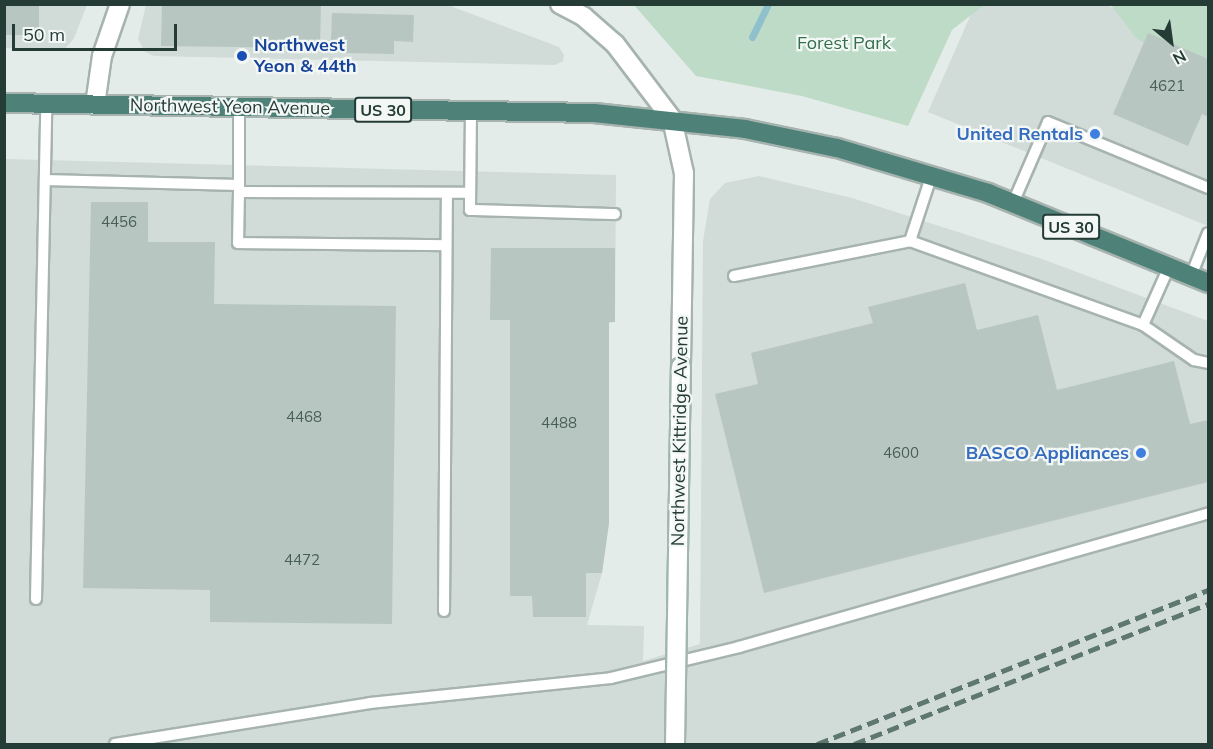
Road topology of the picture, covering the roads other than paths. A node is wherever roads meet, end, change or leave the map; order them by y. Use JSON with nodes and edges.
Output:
{"nodes":[{"id":1,"x":120,"y":4,"type":"edge"},
{"id":2,"x":561,"y":4,"type":"edge"},
{"id":3,"x":4,"y":103,"type":"edge"},
{"id":4,"x":46,"y":104,"type":"junction"},
{"id":5,"x":95,"y":105,"type":"junction"},
{"id":6,"x":239,"y":107,"type":"junction"},
{"id":7,"x":471,"y":111,"type":"junction"},
{"id":8,"x":672,"y":119,"type":"junction"},
{"id":9,"x":932,"y":174,"type":"junction"},
{"id":10,"x":45,"y":180,"type":"junction"},
{"id":11,"x":239,"y":188,"type":"junction"},
{"id":12,"x":1209,"y":188,"type":"edge"},
{"id":13,"x":447,"y":193,"type":"junction"},
{"id":14,"x":470,"y":193,"type":"junction"},
{"id":15,"x":1013,"y":203,"type":"junction"},
{"id":16,"x":615,"y":214,"type":"dead end"},
{"id":17,"x":1209,"y":233,"type":"edge"},
{"id":18,"x":910,"y":241,"type":"junction"},
{"id":19,"x":446,"y":245,"type":"junction"},
{"id":20,"x":1169,"y":267,"type":"junction"},
{"id":21,"x":734,"y":276,"type":"dead end"},
{"id":22,"x":1191,"y":276,"type":"junction"},
{"id":23,"x":1209,"y":283,"type":"edge"},
{"id":24,"x":1143,"y":325,"type":"junction"},
{"id":25,"x":1209,"y":363,"type":"edge"},
{"id":26,"x":1209,"y":513,"type":"edge"},
{"id":27,"x":36,"y":598,"type":"dead end"},
{"id":28,"x":444,"y":611,"type":"dead end"},
{"id":29,"x":115,"y":744,"type":"edge"},
{"id":30,"x":675,"y":744,"type":"edge"}],
"edges":[{"from":1,"to":5,"type":"main road"},
{"from":2,"to":8,"type":"main road"},
{"from":3,"to":4,"type":"highway","name":"Northwest Yeon Avenue","number":"US 30"},
{"from":4,"to":5,"type":"highway","name":"Northwest Yeon Avenue","number":"US 30"},
{"from":4,"to":10,"type":"lane"},
{"from":5,"to":6,"type":"highway","name":"Northwest Yeon Avenue","number":"US 30"},
{"from":6,"to":7,"type":"highway","name":"Northwest Yeon Avenue","number":"US 30"},
{"from":6,"to":11,"type":"lane"},
{"from":7,"to":8,"type":"highway","name":"Northwest Yeon Avenue","number":"US 30"},
{"from":7,"to":14,"type":"lane"},
{"from":8,"to":9,"type":"highway","number":"US 30"},
{"from":8,"to":30,"type":"main road","name":"Northwest Kittridge Avenue","bridge":true},
{"from":9,"to":15,"type":"highway","number":"US 30"},
{"from":9,"to":18,"type":"lane"},
{"from":10,"to":11,"type":"lane"},
{"from":10,"to":27,"type":"lane"},
{"from":11,"to":13,"type":"lane"},
{"from":11,"to":19,"type":"lane"},
{"from":12,"to":15,"type":"lane"},
{"from":13,"to":14,"type":"lane"},
{"from":13,"to":19,"type":"lane"},
{"from":14,"to":16,"type":"lane"},
{"from":15,"to":20,"type":"highway","number":"US 30"},
{"from":17,"to":22,"type":"lane"},
{"from":18,"to":21,"type":"lane"},
{"from":18,"to":24,"type":"lane"},
{"from":19,"to":28,"type":"lane"},
{"from":20,"to":22,"type":"highway","number":"US 30"},
{"from":20,"to":24,"type":"lane"},
{"from":22,"to":23,"type":"highway","number":"US 30"},
{"from":24,"to":25,"type":"lane"},
{"from":26,"to":29,"type":"lane"}]}
